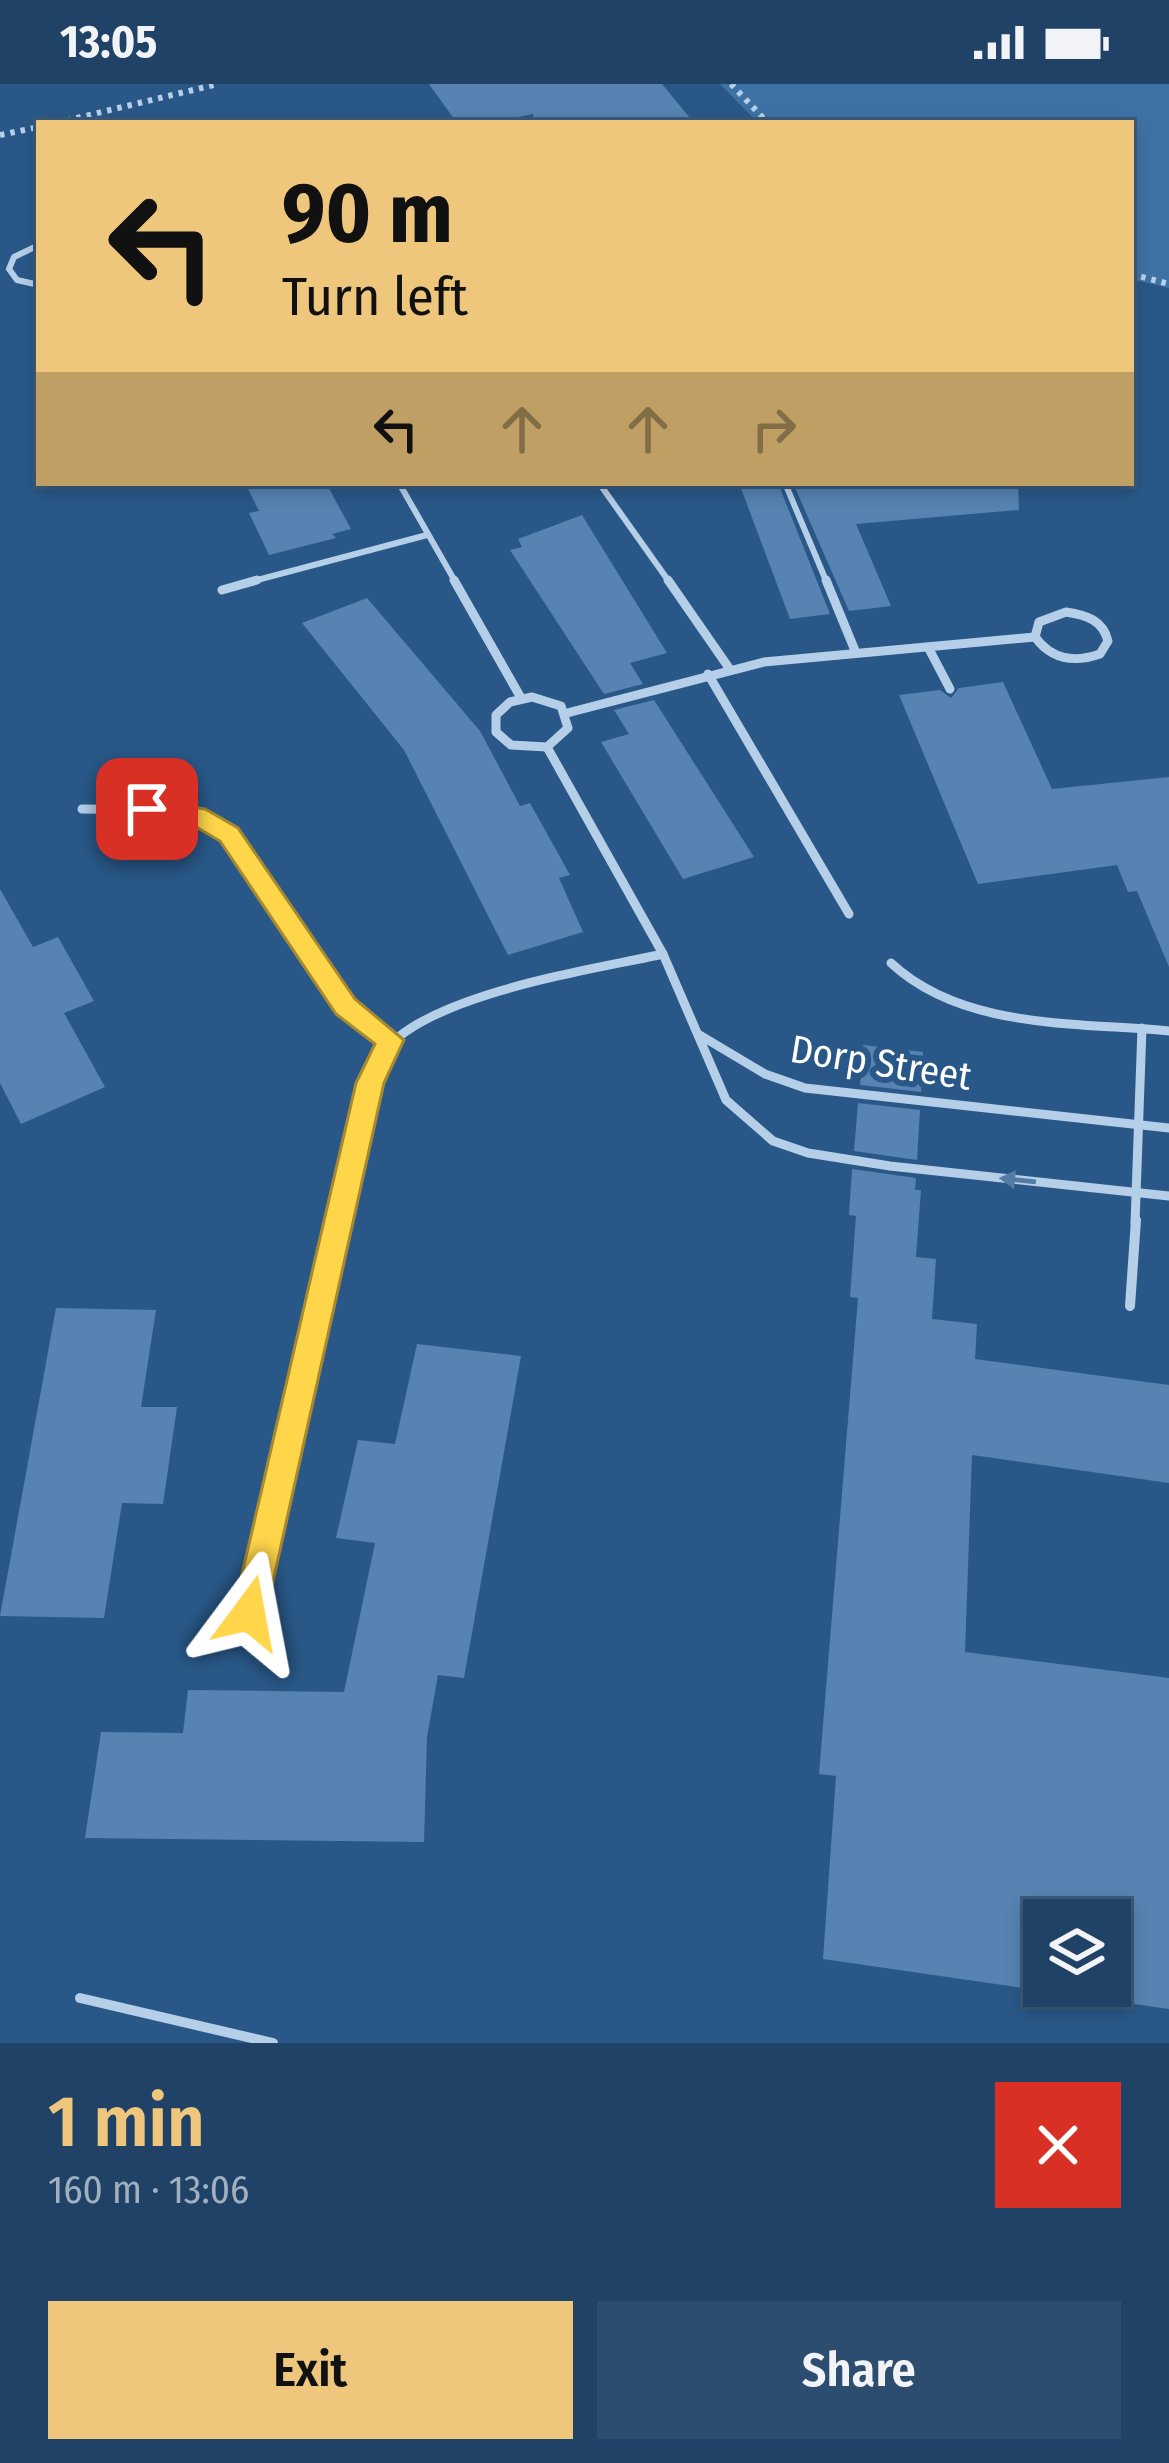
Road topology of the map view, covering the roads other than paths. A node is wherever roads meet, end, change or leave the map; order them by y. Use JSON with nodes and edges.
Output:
{"nodes":[{"id":1,"x":36,"y":245,"type":"edge"},
{"id":2,"x":36,"y":284,"type":"edge"},
{"id":3,"x":401,"y":486,"type":"edge"},
{"id":4,"x":601,"y":486,"type":"edge"},
{"id":5,"x":786,"y":486,"type":"edge"},
{"id":6,"x":427,"y":535,"type":"junction"},
{"id":7,"x":223,"y":590,"type":"dead end"},
{"id":8,"x":1035,"y":637,"type":"junction"},
{"id":9,"x":928,"y":646,"type":"junction"},
{"id":10,"x":856,"y":653,"type":"junction"},
{"id":11,"x":729,"y":668,"type":"junction"},
{"id":12,"x":708,"y":674,"type":"junction"},
{"id":13,"x":950,"y":688,"type":"dead end"},
{"id":14,"x":521,"y":698,"type":"junction"},
{"id":15,"x":567,"y":712,"type":"junction"},
{"id":16,"x":547,"y":746,"type":"junction"},
{"id":17,"x":82,"y":808,"type":"dead end"},
{"id":18,"x":849,"y":914,"type":"dead end"},
{"id":19,"x":663,"y":954,"type":"junction"},
{"id":20,"x":891,"y":963,"type":"dead end"},
{"id":21,"x":1142,"y":1028,"type":"junction"},
{"id":22,"x":1169,"y":1031,"type":"edge"},
{"id":23,"x":698,"y":1034,"type":"junction"},
{"id":24,"x":390,"y":1040,"type":"junction"},
{"id":25,"x":1142,"y":1125,"type":"junction"},
{"id":26,"x":1169,"y":1129,"type":"edge"},
{"id":27,"x":1135,"y":1192,"type":"junction"},
{"id":28,"x":1169,"y":1196,"type":"edge"},
{"id":29,"x":1130,"y":1306,"type":"dead end"},
{"id":30,"x":249,"y":1613,"type":"dead end"},
{"id":31,"x":80,"y":1998,"type":"dead end"},
{"id":32,"x":273,"y":2043,"type":"edge"}],
"edges":[{"from":1,"to":2,"type":"lane"},
{"from":3,"to":6,"type":"lane"},
{"from":4,"to":11,"type":"lane"},
{"from":5,"to":10,"type":"lane"},
{"from":6,"to":7,"type":"lane"},
{"from":6,"to":14,"type":"lane"},
{"from":8,"to":8,"type":"lane"},
{"from":8,"to":9,"type":"lane"},
{"from":9,"to":10,"type":"lane"},
{"from":9,"to":13,"type":"lane"},
{"from":10,"to":11,"type":"lane"},
{"from":11,"to":12,"type":"lane"},
{"from":12,"to":15,"type":"lane"},
{"from":12,"to":18,"type":"lane"},
{"from":14,"to":15,"type":"lane"},
{"from":14,"to":16,"type":"lane"},
{"from":15,"to":16,"type":"lane"},
{"from":16,"to":19,"type":"lane"},
{"from":17,"to":24,"type":"lane"},
{"from":19,"to":23,"type":"lane"},
{"from":19,"to":24,"type":"lane"},
{"from":20,"to":21,"type":"lane"},
{"from":21,"to":22,"type":"lane"},
{"from":21,"to":25,"type":"lane"},
{"from":23,"to":25,"type":"lane","name":"Dorp Street"},
{"from":27,"to":23,"type":"lane","one_way":true},
{"from":24,"to":30,"type":"lane"},
{"from":25,"to":26,"type":"lane","name":"Dorp Street"},
{"from":25,"to":27,"type":"lane"},
{"from":27,"to":28,"type":"lane"},
{"from":27,"to":29,"type":"lane"},
{"from":31,"to":32,"type":"lane"}]}
